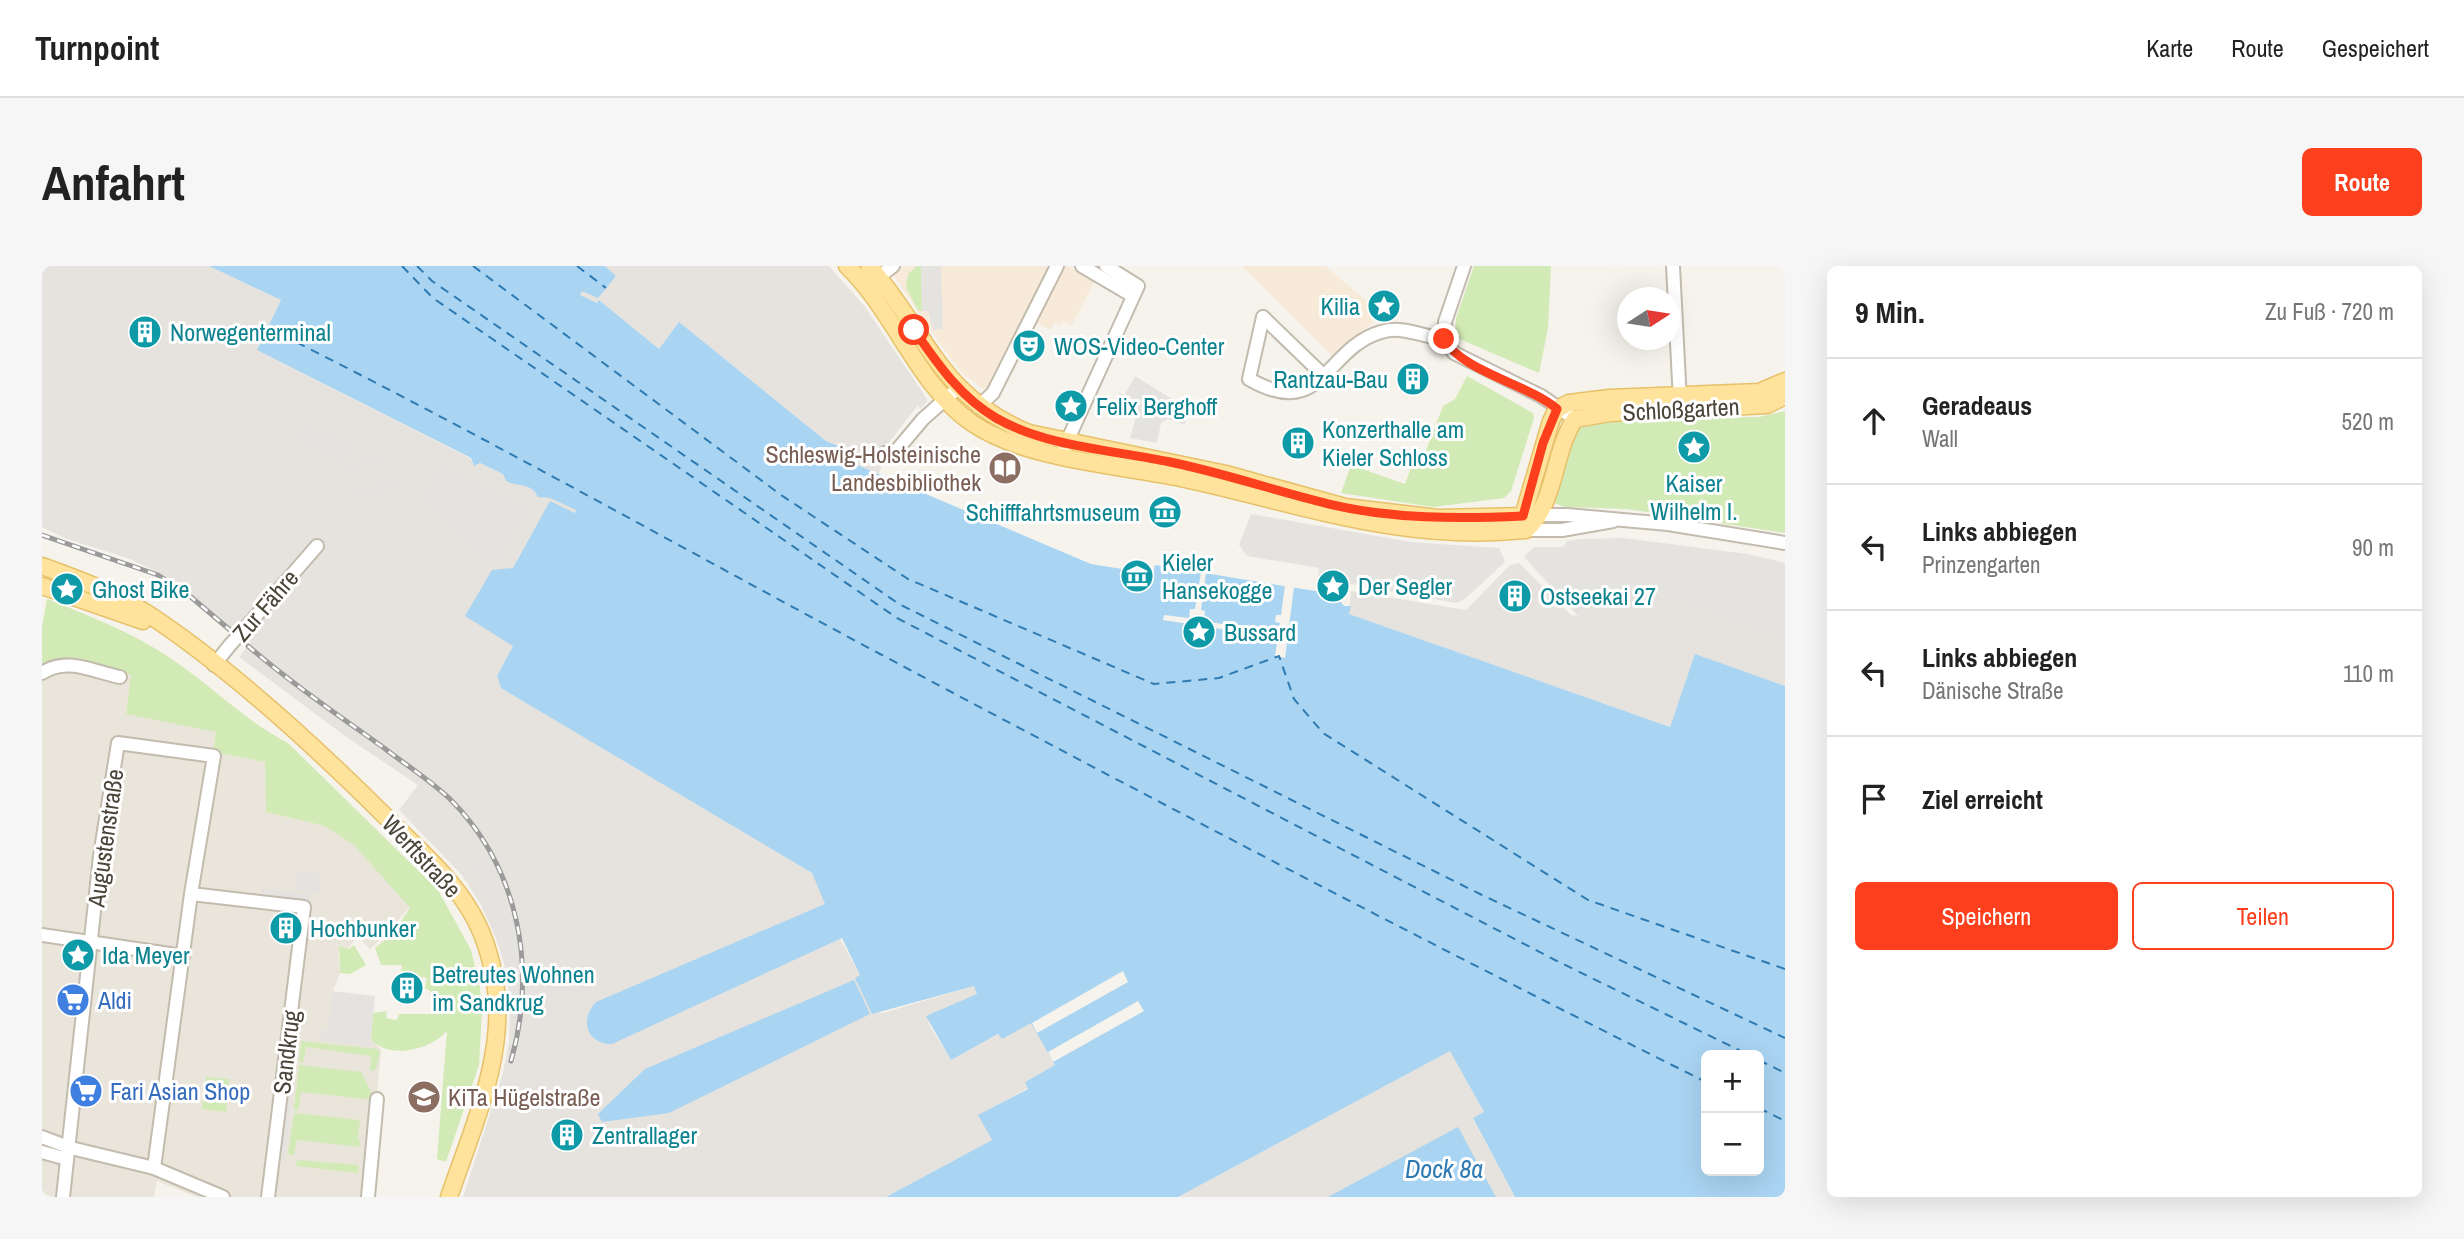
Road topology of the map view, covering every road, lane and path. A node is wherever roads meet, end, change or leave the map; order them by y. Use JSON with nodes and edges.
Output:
{"nodes":[{"id":1,"x":847,"y":266,"type":"edge"},
{"id":2,"x":893,"y":266,"type":"edge"},
{"id":3,"x":1057,"y":266,"type":"edge"},
{"id":4,"x":1083,"y":266,"type":"edge"},
{"id":5,"x":1106,"y":266,"type":"edge"},
{"id":6,"x":1464,"y":266,"type":"edge"},
{"id":7,"x":1674,"y":266,"type":"edge"},
{"id":8,"x":875,"y":274,"type":"edge"},
{"id":9,"x":1135,"y":291,"type":"junction"},
{"id":10,"x":1444,"y":339,"type":"junction"},
{"id":11,"x":1322,"y":375,"type":"junction"},
{"id":12,"x":1783,"y":389,"type":"edge"},
{"id":13,"x":951,"y":394,"type":"junction"},
{"id":14,"x":1680,"y":402,"type":"junction"},
{"id":15,"x":978,"y":407,"type":"junction"},
{"id":16,"x":1567,"y":410,"type":"junction"},
{"id":17,"x":1064,"y":448,"type":"junction"},
{"id":18,"x":885,"y":453,"type":"dead end"},
{"id":19,"x":1530,"y":520,"type":"junction"},
{"id":20,"x":1614,"y":521,"type":"junction"},
{"id":21,"x":1785,"y":543,"type":"edge"},
{"id":22,"x":317,"y":545,"type":"dead end"},
{"id":23,"x":42,"y":566,"type":"edge"},
{"id":24,"x":42,"y":586,"type":"edge"},
{"id":25,"x":177,"y":636,"type":"junction"},
{"id":26,"x":214,"y":664,"type":"junction"},
{"id":27,"x":42,"y":673,"type":"edge"},
{"id":28,"x":120,"y":677,"type":"dead end"},
{"id":29,"x":191,"y":894,"type":"junction"},
{"id":30,"x":42,"y":935,"type":"edge"},
{"id":31,"x":92,"y":943,"type":"junction"},
{"id":32,"x":183,"y":956,"type":"junction"},
{"id":33,"x":377,"y":1099,"type":"dead end"},
{"id":34,"x":42,"y":1137,"type":"edge"},
{"id":35,"x":42,"y":1152,"type":"edge"},
{"id":36,"x":69,"y":1153,"type":"junction"},
{"id":37,"x":154,"y":1168,"type":"junction"},
{"id":38,"x":63,"y":1197,"type":"edge"},
{"id":39,"x":223,"y":1197,"type":"edge"},
{"id":40,"x":268,"y":1197,"type":"edge"},
{"id":41,"x":368,"y":1197,"type":"edge"},
{"id":42,"x":449,"y":1197,"type":"edge"}],
"edges":[{"from":1,"to":8,"type":"main road"},
{"from":2,"to":8,"type":"street"},
{"from":3,"to":15,"type":"street"},
{"from":4,"to":9,"type":"street"},
{"from":5,"to":9,"type":"street"},
{"from":6,"to":10,"type":"street"},
{"from":7,"to":14,"type":"street"},
{"from":8,"to":13,"type":"main road"},
{"from":9,"to":17,"type":"street"},
{"from":10,"to":11,"type":"street"},
{"from":10,"to":16,"type":"street"},
{"from":11,"to":11,"type":"street"},
{"from":12,"to":14,"type":"main road","name":"Schloßgarten"},
{"from":13,"to":15,"type":"main road"},
{"from":13,"to":17,"type":"main road"},
{"from":13,"to":18,"type":"street"},
{"from":14,"to":16,"type":"main road","name":"Schloßgarten"},
{"from":15,"to":17,"type":"main road"},
{"from":16,"to":19,"type":"main road"},
{"from":17,"to":19,"type":"main road"},
{"from":19,"to":20,"type":"street"},
{"from":19,"to":20,"type":"street"},
{"from":20,"to":21,"type":"street"},
{"from":22,"to":26,"type":"street","name":"Zur Fähre","bridge":true},
{"from":23,"to":25,"type":"main road","name":"Werftstraße"},
{"from":24,"to":25,"type":"main road","name":"Werftstraße"},
{"from":25,"to":26,"type":"main road","name":"Werftstraße"},
{"from":26,"to":42,"type":"main road","name":"Werftstraße"},
{"from":27,"to":28,"type":"street"},
{"from":29,"to":31,"type":"street","name":"Augustenstraße"},
{"from":29,"to":32,"type":"street"},
{"from":29,"to":40,"type":"street","name":"Sandkrug"},
{"from":30,"to":31,"type":"street"},
{"from":31,"to":32,"type":"street"},
{"from":31,"to":36,"type":"street","name":"Augustenstraße"},
{"from":32,"to":37,"type":"street"},
{"from":33,"to":41,"type":"street"},
{"from":34,"to":36,"type":"street"},
{"from":35,"to":36,"type":"street"},
{"from":36,"to":37,"type":"street"},
{"from":36,"to":38,"type":"street","name":"Augustenstraße"},
{"from":37,"to":39,"type":"street"}]}
